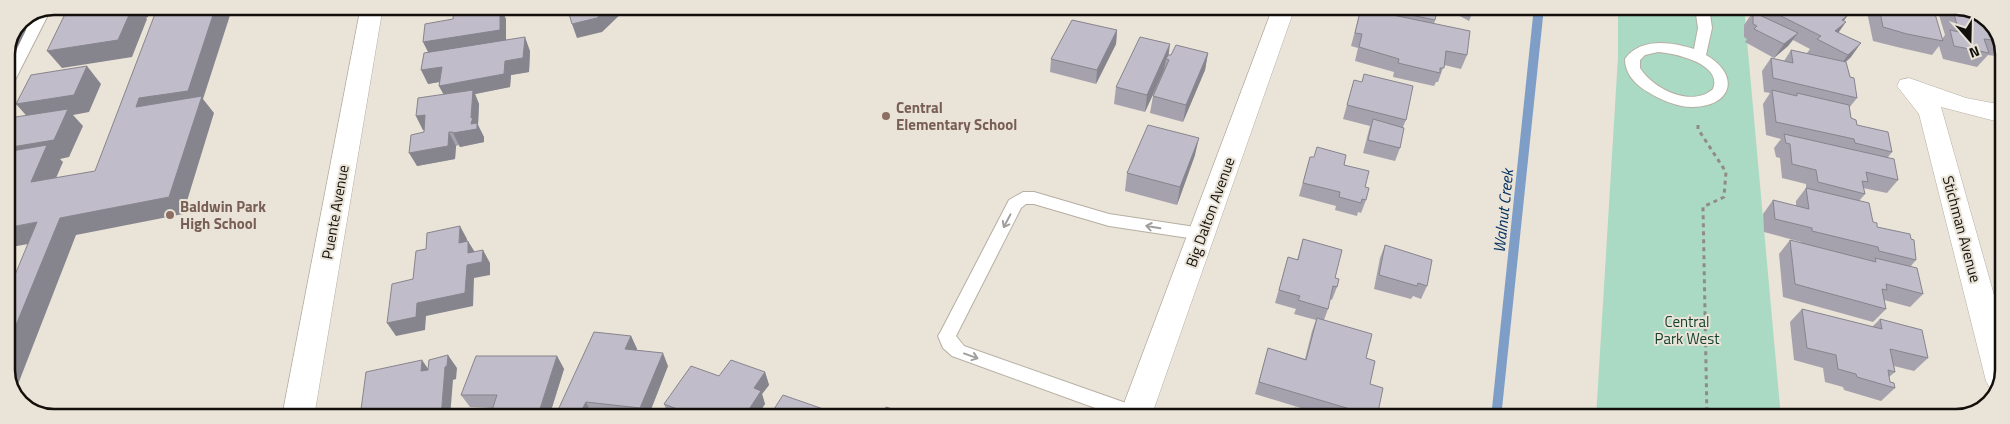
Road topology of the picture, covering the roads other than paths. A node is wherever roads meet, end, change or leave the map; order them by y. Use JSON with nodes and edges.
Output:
{"nodes":[{"id":1,"x":370,"y":15,"type":"edge"},
{"id":2,"x":1281,"y":15,"type":"edge"},
{"id":3,"x":1703,"y":15,"type":"edge"},
{"id":4,"x":40,"y":18,"type":"edge"},
{"id":5,"x":1699,"y":57,"type":"junction"},
{"id":6,"x":15,"y":66,"type":"edge"},
{"id":7,"x":1995,"y":112,"type":"edge"},
{"id":8,"x":1202,"y":234,"type":"junction"},
{"id":9,"x":1995,"y":354,"type":"edge"},
{"id":10,"x":299,"y":409,"type":"edge"},
{"id":11,"x":1116,"y":409,"type":"edge"},
{"id":12,"x":1138,"y":409,"type":"edge"}],
"edges":[{"from":1,"to":10,"type":"street","name":"Puente Avenue"},
{"from":2,"to":8,"type":"street","name":"Big Dalton Avenue"},
{"from":3,"to":5,"type":"lane"},
{"from":4,"to":6,"type":"lane"},
{"from":5,"to":5,"type":"lane"},
{"from":7,"to":9,"type":"street","name":"Stichman Avenue"},
{"from":8,"to":11,"type":"lane","one_way":true},
{"from":8,"to":12,"type":"street","name":"Big Dalton Avenue"}]}
